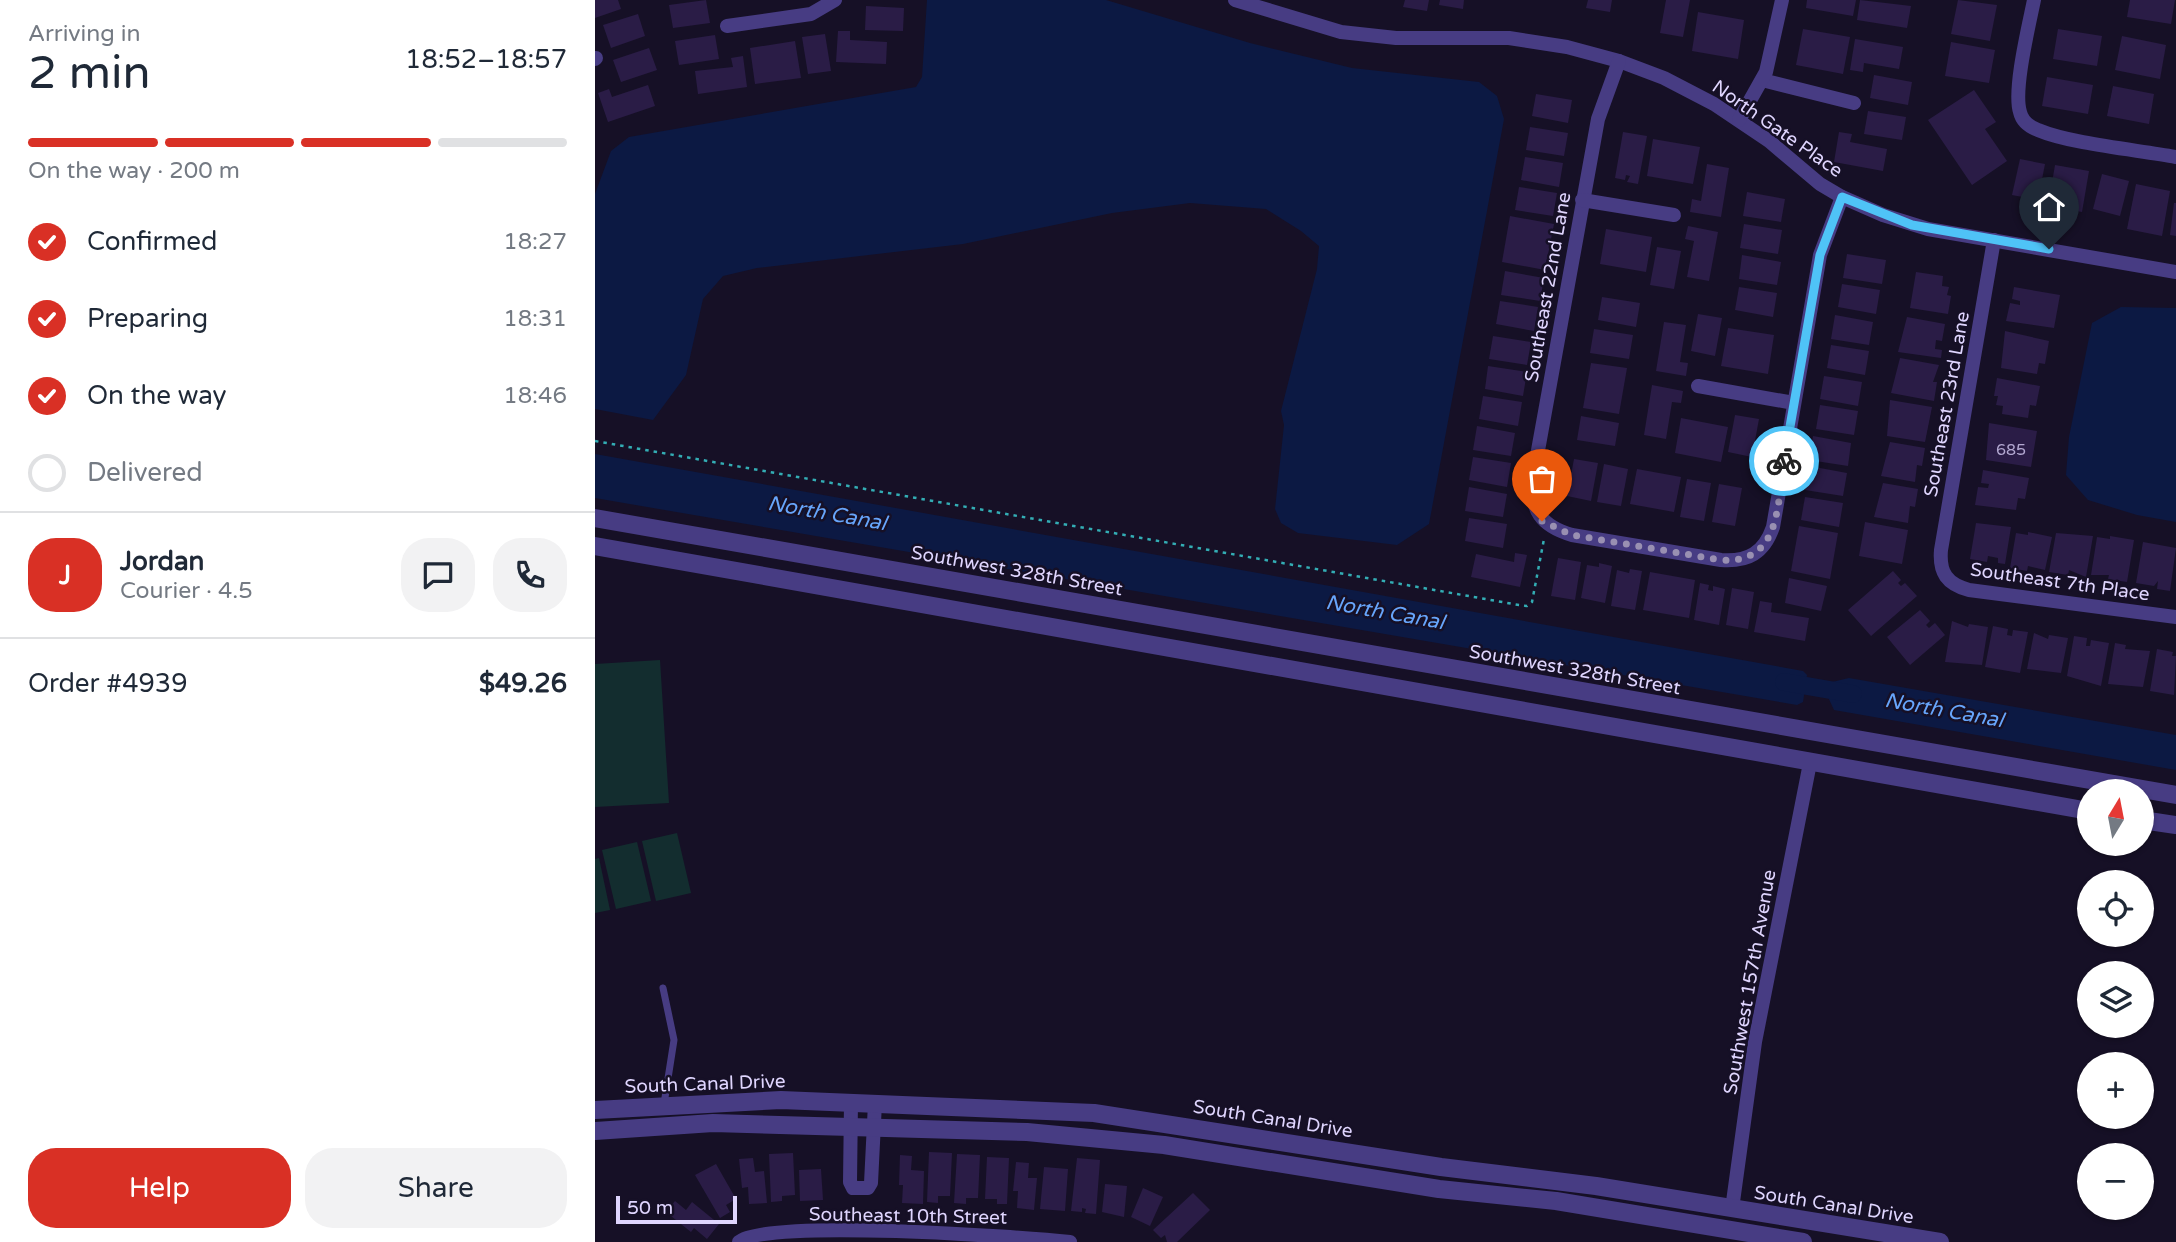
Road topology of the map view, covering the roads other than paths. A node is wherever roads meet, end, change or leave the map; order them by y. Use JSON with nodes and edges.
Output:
{"nodes":[{"id":1,"x":835,"y":0,"type":"edge"},
{"id":2,"x":1235,"y":0,"type":"edge"},
{"id":3,"x":1782,"y":0,"type":"edge"},
{"id":4,"x":2034,"y":0,"type":"edge"},
{"id":5,"x":727,"y":26,"type":"dead end"},
{"id":6,"x":1619,"y":61,"type":"junction"},
{"id":7,"x":1762,"y":80,"type":"junction"},
{"id":8,"x":1854,"y":103,"type":"dead end"},
{"id":9,"x":1739,"y":120,"type":"junction"},
{"id":10,"x":2175,"y":154,"type":"edge"},
{"id":11,"x":1842,"y":197,"type":"junction"},
{"id":12,"x":1582,"y":200,"type":"junction"},
{"id":13,"x":1674,"y":215,"type":"dead end"},
{"id":14,"x":1994,"y":240,"type":"junction"},
{"id":15,"x":2176,"y":272,"type":"edge"},
{"id":16,"x":1698,"y":386,"type":"dead end"},
{"id":17,"x":1794,"y":403,"type":"junction"},
{"id":18,"x":595,"y":518,"type":"edge"},
{"id":19,"x":595,"y":546,"type":"edge"},
{"id":20,"x":1943,"y":574,"type":"joint"},
{"id":21,"x":2176,"y":617,"type":"edge"},
{"id":22,"x":1810,"y":763,"type":"junction"},
{"id":23,"x":2176,"y":795,"type":"edge"},
{"id":24,"x":2077,"y":809,"type":"edge"},
{"id":25,"x":2154,"y":822,"type":"edge"},
{"id":26,"x":2176,"y":825,"type":"edge"},
{"id":27,"x":663,"y":988,"type":"dead end"},
{"id":28,"x":851,"y":1102,"type":"junction"},
{"id":29,"x":875,"y":1103,"type":"junction"},
{"id":30,"x":664,"y":1104,"type":"junction"},
{"id":31,"x":595,"y":1110,"type":"edge"},
{"id":32,"x":850,"y":1127,"type":"junction"},
{"id":33,"x":874,"y":1127,"type":"junction"},
{"id":34,"x":595,"y":1131,"type":"edge"},
{"id":35,"x":1732,"y":1209,"type":"junction"},
{"id":36,"x":741,"y":1240,"type":"edge"},
{"id":37,"x":1070,"y":1242,"type":"edge"},
{"id":38,"x":1803,"y":1242,"type":"edge"},
{"id":39,"x":1940,"y":1242,"type":"edge"}],
"edges":[{"from":1,"to":5,"type":"street"},
{"from":2,"to":6,"type":"street","name":"North Gate Place"},
{"from":3,"to":7,"type":"street"},
{"from":4,"to":10,"type":"street"},
{"from":6,"to":9,"type":"street","name":"North Gate Place"},
{"from":6,"to":12,"type":"street","name":"Southeast 22nd Lane"},
{"from":7,"to":8,"type":"street"},
{"from":7,"to":9,"type":"street"},
{"from":9,"to":11,"type":"street","name":"North Gate Place"},
{"from":11,"to":14,"type":"street","name":"North Gate Place"},
{"from":11,"to":17,"type":"street"},
{"from":12,"to":13,"type":"street"},
{"from":12,"to":17,"type":"street","name":"Southeast 22nd Lane"},
{"from":14,"to":15,"type":"street","name":"North Gate Place"},
{"from":14,"to":20,"type":"street","name":"Southeast 23rd Lane"},
{"from":16,"to":17,"type":"street"},
{"from":18,"to":23,"type":"street","name":"Southwest 328th Street"},
{"from":19,"to":22,"type":"street"},
{"from":20,"to":21,"type":"street","name":"Southeast 7th Place"},
{"from":22,"to":24,"type":"street"},
{"from":22,"to":35,"type":"street","name":"Southwest 157th Avenue"},
{"from":25,"to":26,"type":"street"},
{"from":27,"to":30,"type":"lane"},
{"from":28,"to":29,"type":"street","name":"South Canal Drive"},
{"from":28,"to":30,"type":"street","name":"South Canal Drive"},
{"from":28,"to":32,"type":"street"},
{"from":29,"to":33,"type":"street"},
{"from":29,"to":35,"type":"street","name":"South Canal Drive"},
{"from":30,"to":31,"type":"street","name":"South Canal Drive"},
{"from":32,"to":33,"type":"street","name":"South Canal Drive"},
{"from":32,"to":33,"type":"street"},
{"from":32,"to":34,"type":"street","name":"South Canal Drive"},
{"from":33,"to":38,"type":"street","name":"South Canal Drive"},
{"from":35,"to":39,"type":"street","name":"South Canal Drive"},
{"from":36,"to":37,"type":"street","name":"Southeast 10th Street"}]}
